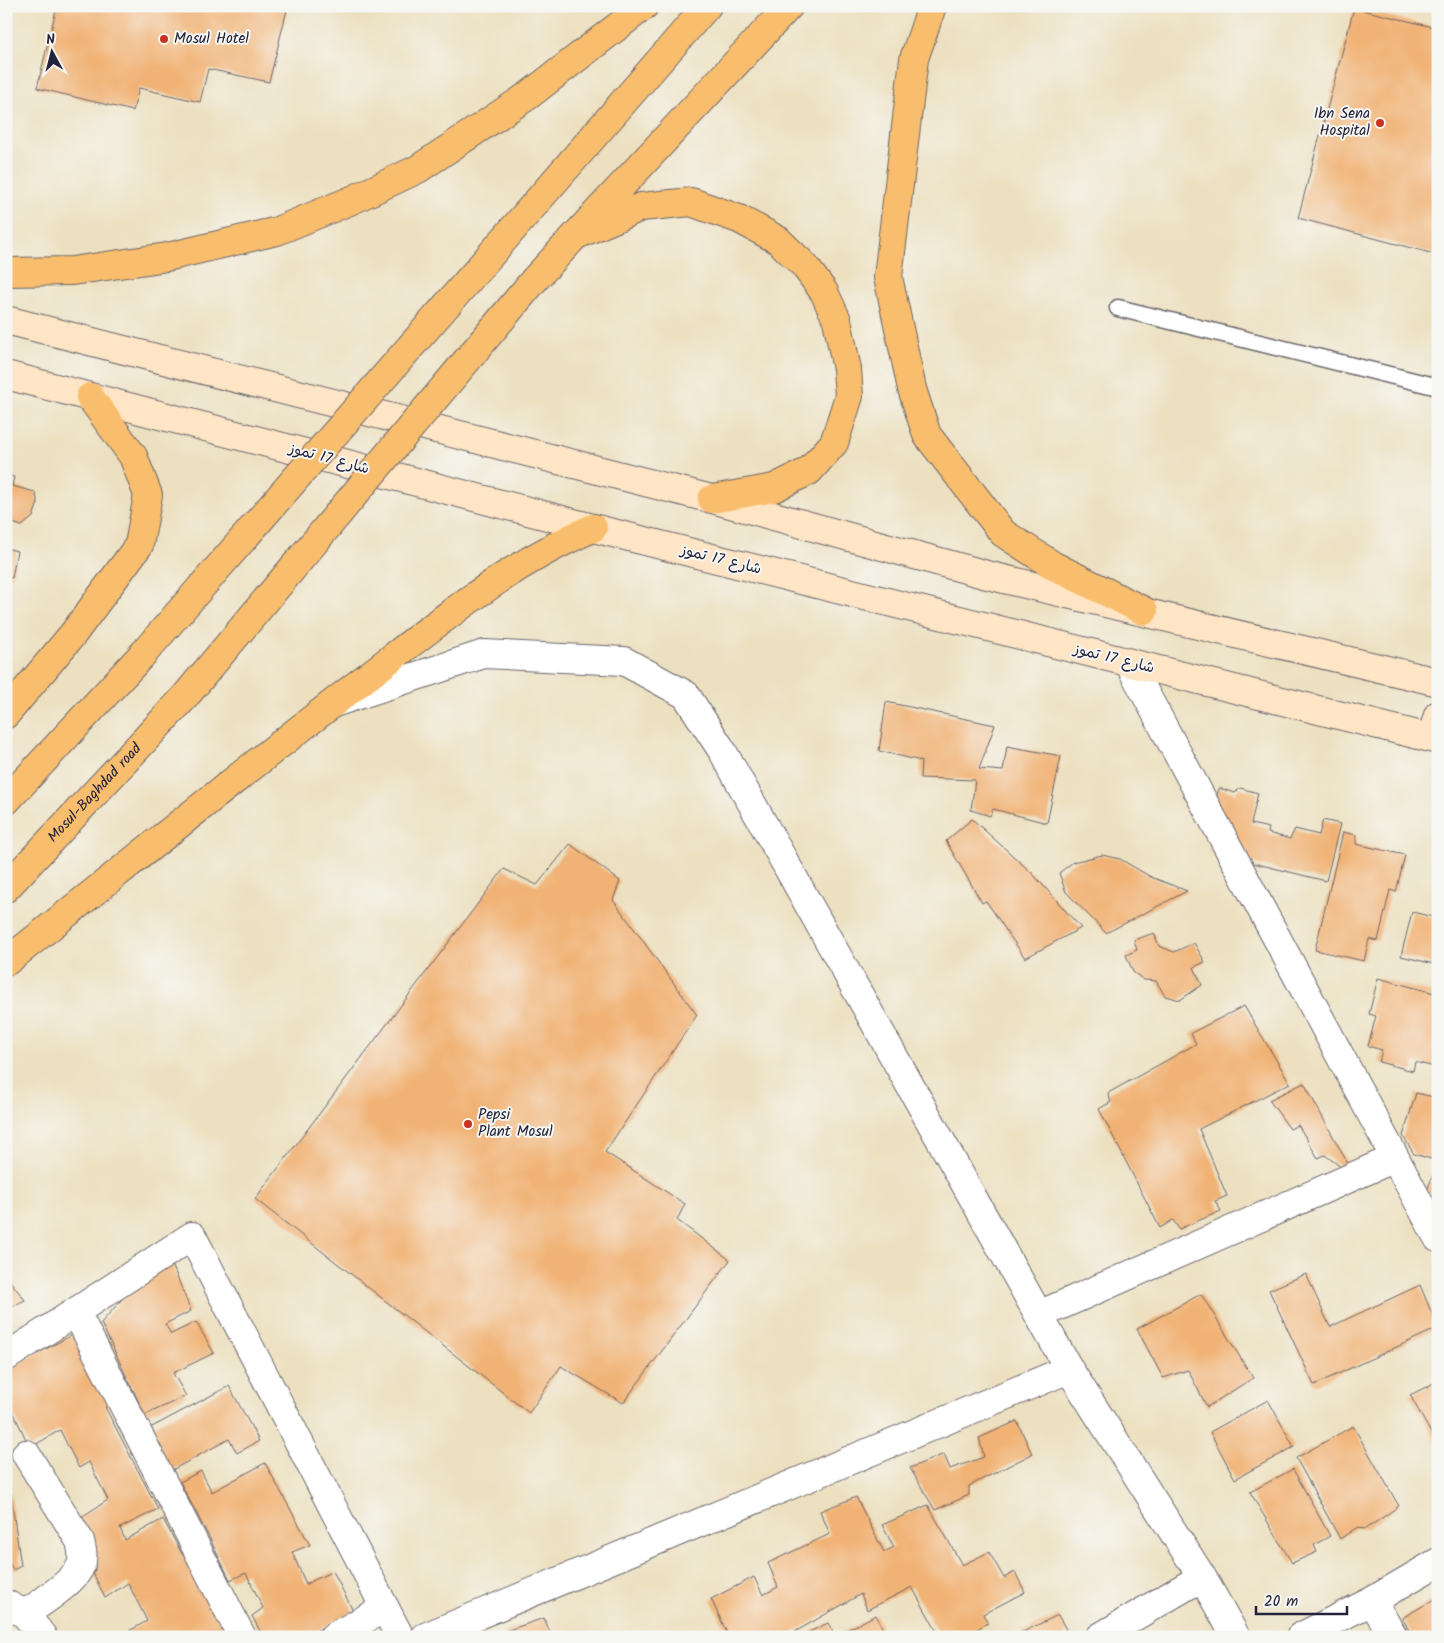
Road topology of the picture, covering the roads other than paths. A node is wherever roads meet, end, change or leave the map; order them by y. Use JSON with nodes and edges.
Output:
{"nodes":[{"id":1,"x":644,"y":6,"type":"edge"},
{"id":2,"x":707,"y":6,"type":"edge"},
{"id":3,"x":789,"y":6,"type":"edge"},
{"id":4,"x":932,"y":6,"type":"edge"},
{"id":5,"x":579,"y":234,"type":"junction"},
{"id":6,"x":6,"y":272,"type":"edge"},
{"id":7,"x":1118,"y":308,"type":"dead end"},
{"id":8,"x":6,"y":320,"type":"edge"},
{"id":9,"x":6,"y":375,"type":"edge"},
{"id":10,"x":1438,"y":388,"type":"edge"},
{"id":11,"x":90,"y":397,"type":"junction"},
{"id":12,"x":712,"y":499,"type":"junction"},
{"id":13,"x":593,"y":528,"type":"junction"},
{"id":14,"x":1144,"y":611,"type":"junction"},
{"id":15,"x":1129,"y":663,"type":"junction"},
{"id":16,"x":1438,"y":682,"type":"edge"},
{"id":17,"x":333,"y":703,"type":"junction"},
{"id":18,"x":6,"y":714,"type":"edge"},
{"id":19,"x":1436,"y":731,"type":"edge"},
{"id":20,"x":6,"y":801,"type":"edge"},
{"id":21,"x":6,"y":888,"type":"edge"},
{"id":22,"x":6,"y":962,"type":"edge"},
{"id":23,"x":1395,"y":1158,"type":"junction"},
{"id":24,"x":1438,"y":1238,"type":"edge"},
{"id":25,"x":76,"y":1312,"type":"junction"},
{"id":26,"x":1039,"y":1315,"type":"junction"},
{"id":27,"x":6,"y":1357,"type":"edge"},
{"id":28,"x":1070,"y":1368,"type":"junction"},
{"id":29,"x":26,"y":1454,"type":"dead end"},
{"id":30,"x":1438,"y":1562,"type":"edge"},
{"id":31,"x":1202,"y":1577,"type":"junction"},
{"id":32,"x":1372,"y":1601,"type":"junction"},
{"id":33,"x":385,"y":1608,"type":"junction"},
{"id":34,"x":16,"y":1609,"type":"edge"},
{"id":35,"x":1113,"y":1633,"type":"edge"},
{"id":36,"x":43,"y":1637,"type":"edge"},
{"id":37,"x":242,"y":1637,"type":"edge"},
{"id":38,"x":333,"y":1637,"type":"edge"},
{"id":39,"x":400,"y":1637,"type":"edge"},
{"id":40,"x":425,"y":1637,"type":"edge"},
{"id":41,"x":1236,"y":1637,"type":"edge"},
{"id":42,"x":1300,"y":1637,"type":"edge"},
{"id":43,"x":1394,"y":1637,"type":"edge"}],
"edges":[{"from":1,"to":6,"type":"highway"},
{"from":2,"to":20,"type":"highway","bridge":true},
{"from":3,"to":5,"type":"highway","name":"Mosul-Baghdad road"},
{"from":4,"to":14,"type":"highway"},
{"from":5,"to":12,"type":"highway"},
{"from":5,"to":21,"type":"highway","name":"Mosul-Baghdad road","bridge":true},
{"from":7,"to":10,"type":"lane"},
{"from":8,"to":12,"type":"main road"},
{"from":9,"to":11,"type":"main road","name":"شارع 17 تموز"},
{"from":11,"to":13,"type":"main road","name":"شارع 17 تموز"},
{"from":11,"to":18,"type":"highway"},
{"from":12,"to":14,"type":"main road"},
{"from":13,"to":15,"type":"main road","name":"شارع 17 تموز"},
{"from":13,"to":17,"type":"highway"},
{"from":14,"to":16,"type":"main road"},
{"from":15,"to":19,"type":"main road","name":"شارع 17 تموز"},
{"from":15,"to":23,"type":"street"},
{"from":17,"to":22,"type":"highway"},
{"from":17,"to":26,"type":"street"},
{"from":23,"to":24,"type":"street"},
{"from":23,"to":26,"type":"street"},
{"from":25,"to":27,"type":"street"},
{"from":25,"to":33,"type":"street"},
{"from":25,"to":37,"type":"street"},
{"from":26,"to":28,"type":"street"},
{"from":28,"to":31,"type":"street"},
{"from":28,"to":40,"type":"street"},
{"from":29,"to":34,"type":"street"},
{"from":30,"to":32,"type":"street"},
{"from":31,"to":35,"type":"street"},
{"from":31,"to":41,"type":"street"},
{"from":32,"to":42,"type":"street"},
{"from":32,"to":43,"type":"street"},
{"from":33,"to":38,"type":"street"},
{"from":33,"to":39,"type":"street"},
{"from":34,"to":36,"type":"street"}]}
